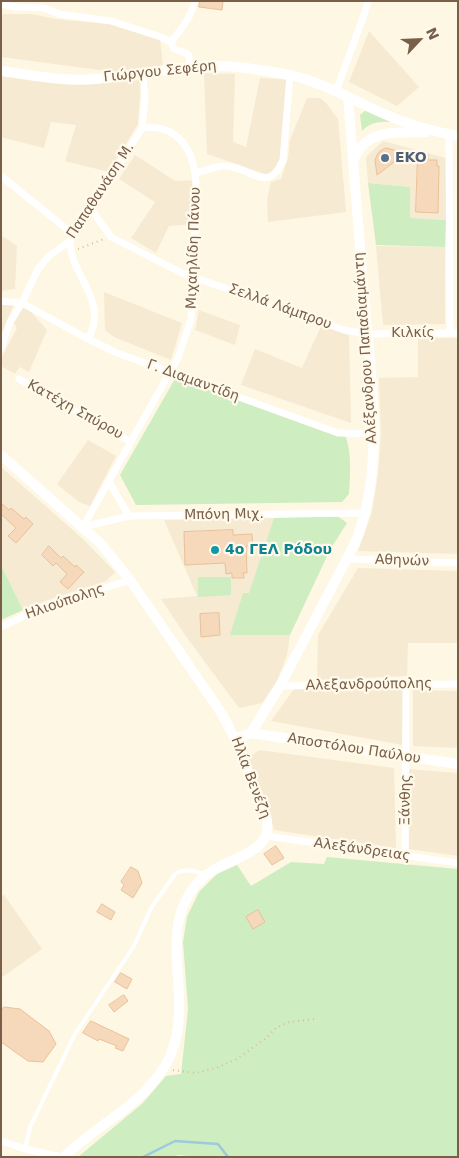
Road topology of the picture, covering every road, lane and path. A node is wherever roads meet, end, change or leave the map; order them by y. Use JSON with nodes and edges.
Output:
{"nodes":[{"id":1,"x":195,"y":1,"type":"edge"},
{"id":2,"x":368,"y":1,"type":"edge"},
{"id":3,"x":1,"y":4,"type":"edge"},
{"id":4,"x":171,"y":42,"type":"junction"},
{"id":5,"x":192,"y":67,"type":"junction"},
{"id":6,"x":1,"y":70,"type":"edge"},
{"id":7,"x":143,"y":74,"type":"junction"},
{"id":8,"x":290,"y":75,"type":"junction"},
{"id":9,"x":336,"y":91,"type":"junction"},
{"id":10,"x":348,"y":97,"type":"junction"},
{"id":11,"x":142,"y":128,"type":"junction"},
{"id":12,"x":431,"y":131,"type":"junction"},
{"id":13,"x":454,"y":135,"type":"edge"},
{"id":14,"x":353,"y":160,"type":"junction"},
{"id":15,"x":196,"y":173,"type":"junction"},
{"id":16,"x":2,"y":179,"type":"edge"},
{"id":17,"x":91,"y":209,"type":"junction"},
{"id":18,"x":111,"y":237,"type":"junction"},
{"id":19,"x":72,"y":238,"type":"junction"},
{"id":20,"x":70,"y":253,"type":"junction"},
{"id":21,"x":193,"y":276,"type":"junction"},
{"id":22,"x":1,"y":301,"type":"edge"},
{"id":23,"x":22,"y":303,"type":"junction"},
{"id":24,"x":454,"y":333,"type":"edge"},
{"id":25,"x":367,"y":334,"type":"junction"},
{"id":26,"x":88,"y":339,"type":"junction"},
{"id":27,"x":1,"y":348,"type":"edge"},
{"id":28,"x":169,"y":372,"type":"junction"},
{"id":29,"x":19,"y":379,"type":"dead end"},
{"id":30,"x":373,"y":434,"type":"junction"},
{"id":31,"x":131,"y":442,"type":"junction"},
{"id":32,"x":1,"y":455,"type":"edge"},
{"id":33,"x":109,"y":482,"type":"junction"},
{"id":34,"x":366,"y":513,"type":"junction"},
{"id":35,"x":129,"y":516,"type":"junction"},
{"id":36,"x":83,"y":527,"type":"junction"},
{"id":37,"x":346,"y":559,"type":"junction"},
{"id":38,"x":458,"y":563,"type":"edge"},
{"id":39,"x":130,"y":580,"type":"junction"},
{"id":40,"x":1,"y":627,"type":"edge"},
{"id":41,"x":458,"y":684,"type":"edge"},
{"id":42,"x":406,"y":685,"type":"junction"},
{"id":43,"x":280,"y":686,"type":"junction"},
{"id":44,"x":251,"y":733,"type":"junction"},
{"id":45,"x":235,"y":739,"type":"junction"},
{"id":46,"x":406,"y":758,"type":"junction"},
{"id":47,"x":458,"y":764,"type":"edge"},
{"id":48,"x":266,"y":836,"type":"junction"},
{"id":49,"x":405,"y":856,"type":"junction"},
{"id":50,"x":458,"y":863,"type":"edge"},
{"id":51,"x":207,"y":875,"type":"junction"},
{"id":52,"x":314,"y":1019,"type":"dead end"},
{"id":53,"x":164,"y":1068,"type":"junction"},
{"id":54,"x":1,"y":1141,"type":"edge"},
{"id":55,"x":25,"y":1149,"type":"junction"},
{"id":56,"x":62,"y":1157,"type":"edge"}],
"edges":[{"from":1,"to":4,"type":"street"},
{"from":2,"to":9,"type":"street"},
{"from":3,"to":4,"type":"street"},
{"from":4,"to":5,"type":"street"},
{"from":5,"to":7,"type":"street","name":"Γιώργου Σεφέρη"},
{"from":5,"to":8,"type":"street","name":"Γιώργου Σεφέρη"},
{"from":6,"to":7,"type":"street","name":"Γιώργου Σεφέρη"},
{"from":7,"to":11,"type":"street","name":"Παπαθανάση Μ."},
{"from":8,"to":9,"type":"street","name":"Γιώργου Σεφέρη"},
{"from":8,"to":15,"type":"street"},
{"from":9,"to":10,"type":"street","name":"Γιώργου Σεφέρη"},
{"from":10,"to":12,"type":"street","name":"Γιώργου Σεφέρη"},
{"from":10,"to":14,"type":"street","name":"Αλέξανδρου Παπαδιαμάντη"},
{"from":11,"to":15,"type":"street","name":"Μιχαηλίδη Πάνου"},
{"from":11,"to":17,"type":"street","name":"Παπαθανάση Μ."},
{"from":12,"to":13,"type":"street","name":"Γιώργου Σεφέρη"},
{"from":12,"to":14,"type":"street"},
{"from":13,"to":24,"type":"street"},
{"from":14,"to":25,"type":"street","name":"Αλέξανδρου Παπαδιαμάντη"},
{"from":15,"to":21,"type":"street","name":"Μιχαηλίδη Πάνου"},
{"from":16,"to":19,"type":"street"},
{"from":17,"to":18,"type":"street"},
{"from":17,"to":19,"type":"street","name":"Παπαθανάση Μ."},
{"from":18,"to":20,"type":"path"},
{"from":18,"to":21,"type":"street","name":"Σελλά Λάμπρου"},
{"from":19,"to":20,"type":"street"},
{"from":19,"to":23,"type":"street","name":"Παπαθανάση Μ."},
{"from":20,"to":26,"type":"street"},
{"from":21,"to":25,"type":"street","name":"Σελλά Λάμπρου"},
{"from":21,"to":28,"type":"street","name":"Μιχαηλίδη Πάνου"},
{"from":22,"to":23,"type":"street"},
{"from":23,"to":26,"type":"street","name":"Γ. Διαμαντίδη"},
{"from":23,"to":27,"type":"street","name":"Παπαθανάση Μ."},
{"from":24,"to":25,"type":"street","name":"Κιλκίς"},
{"from":25,"to":30,"type":"street","name":"Αλέξανδρου Παπαδιαμάντη"},
{"from":26,"to":28,"type":"street","name":"Γ. Διαμαντίδη"},
{"from":28,"to":30,"type":"street","name":"Γ. Διαμαντίδη"},
{"from":28,"to":31,"type":"street","name":"Μιχαηλίδη Πάνου"},
{"from":29,"to":31,"type":"street","name":"Κατέχη Σπύρου"},
{"from":30,"to":34,"type":"street","name":"Αλέξανδρου Παπαδιαμάντη"},
{"from":31,"to":33,"type":"street","name":"Μιχαηλίδη Πάνου"},
{"from":32,"to":36,"type":"street","name":"Ηλία Βενέζη"},
{"from":33,"to":35,"type":"street"},
{"from":33,"to":36,"type":"street","name":"Μιχαηλίδη Πάνου"},
{"from":34,"to":35,"type":"street","name":"Μπόνη Μιχ."},
{"from":34,"to":37,"type":"street","name":"Αλέξανδρου Παπαδιαμάντη"},
{"from":35,"to":36,"type":"street","name":"Μπόνη Μιχ."},
{"from":36,"to":39,"type":"street","name":"Ηλία Βενέζη"},
{"from":37,"to":38,"type":"street","name":"Αθηνών"},
{"from":37,"to":43,"type":"street","name":"Αλέξανδρου Παπαδιαμάντη"},
{"from":39,"to":40,"type":"street","name":"Ηλιούπολης"},
{"from":39,"to":45,"type":"street","name":"Ηλία Βενέζη"},
{"from":41,"to":42,"type":"street","name":"Αλεξανδρούπολης"},
{"from":42,"to":43,"type":"street","name":"Αλεξανδρούπολης"},
{"from":42,"to":46,"type":"street","name":"Ξάνθης"},
{"from":43,"to":44,"type":"street","name":"Αλέξανδρου Παπαδιαμάντη"},
{"from":44,"to":45,"type":"street"},
{"from":44,"to":46,"type":"street","name":"Αποστόλου Παύλου"},
{"from":45,"to":48,"type":"street","name":"Ηλία Βενέζη"},
{"from":46,"to":47,"type":"street","name":"Αποστόλου Παύλου"},
{"from":46,"to":49,"type":"street","name":"Ξάνθης"},
{"from":48,"to":49,"type":"street","name":"Αλεξάνδρειας"},
{"from":48,"to":51,"type":"street","name":"Ηλία Βενέζη"},
{"from":49,"to":50,"type":"street","name":"Αλεξάνδρειας"},
{"from":51,"to":53,"type":"street","name":"Ηλία Βενέζη"},
{"from":51,"to":55,"type":"lane"},
{"from":52,"to":53,"type":"path"},
{"from":53,"to":56,"type":"street","name":"Ηλία Βενέζη"},
{"from":54,"to":55,"type":"street"},
{"from":55,"to":56,"type":"street"}]}
